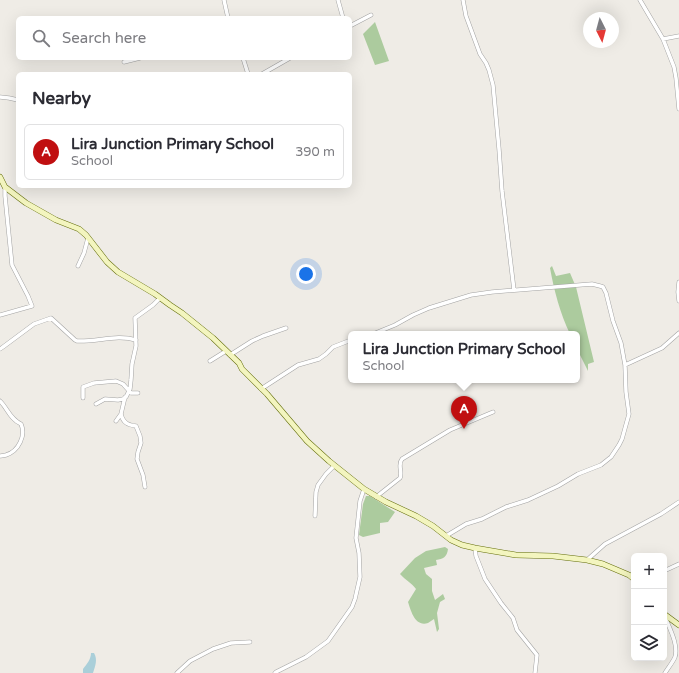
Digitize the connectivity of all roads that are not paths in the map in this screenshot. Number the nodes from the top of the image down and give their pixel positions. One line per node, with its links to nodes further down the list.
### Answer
1 (224, 0): 6 (street)
2 (338, 0): 7 (street)
3 (463, 0): 25 (street)
4 (640, 0): 10 (street)
5 (372, 15): 8 (street)
6 (228, 16)
7 (342, 16)
8 (352, 25)
9 (679, 36): 10 (street)
10 (663, 39): 19 (street)
11 (132, 60): 14 (street)
12 (244, 60): 15 (street)
13 (286, 60): 16 (street)
14 (124, 62)
15 (247, 72)
16 (266, 72)
17 (0, 98): 18 (street)
18 (16, 100)
19 (679, 109)
20 (0, 177): 21 (street)
21 (5, 188): 22 (street); 28 (street)
22 (88, 238): 23 (street); 26 (street)
23 (78, 266)
24 (679, 282): 27 (street)
25 (514, 290): 30 (street); 37 (street)
26 (160, 298): 32 (street); 35 (street)
27 (679, 301)
28 (0, 315)
29 (286, 328): 35 (street)
30 (380, 331)
31 (679, 333): 37 (street)
32 (136, 340): 34 (street); 39 (street)
33 (348, 341): 38 (street)
34 (0, 348)
35 (228, 353): 36 (street); 38 (street)
36 (210, 361)
37 (625, 365): 55 (street)
38 (261, 389): 49 (street)
39 (130, 392): 40 (street); 41 (street); 42 (street)
40 (138, 393)
41 (126, 397): 44 (street); 46 (street)
42 (83, 398)
43 (0, 400): 48 (street)
44 (96, 404)
45 (493, 412): 52 (street)
46 (121, 414): 47 (street); 50 (street)
47 (116, 421)
48 (0, 456)
49 (334, 466): 51 (street); 54 (street)
50 (145, 487)
51 (364, 489): 52 (street); 66 (street)
52 (376, 497): 55 (street)
53 (679, 502): 57 (street)
54 (315, 516)
55 (446, 536): 56 (street)
56 (475, 548): 57 (street); 67 (street)
57 (587, 560): 60 (street)
58 (679, 564): 59 (street)
59 (667, 570)
60 (631, 577)
61 (667, 616): 63 (street)
62 (667, 621): 68 (street)
63 (679, 625)
64 (250, 642): 65 (street)
65 (176, 673)
66 (275, 673)
67 (535, 673)
68 (665, 673)

